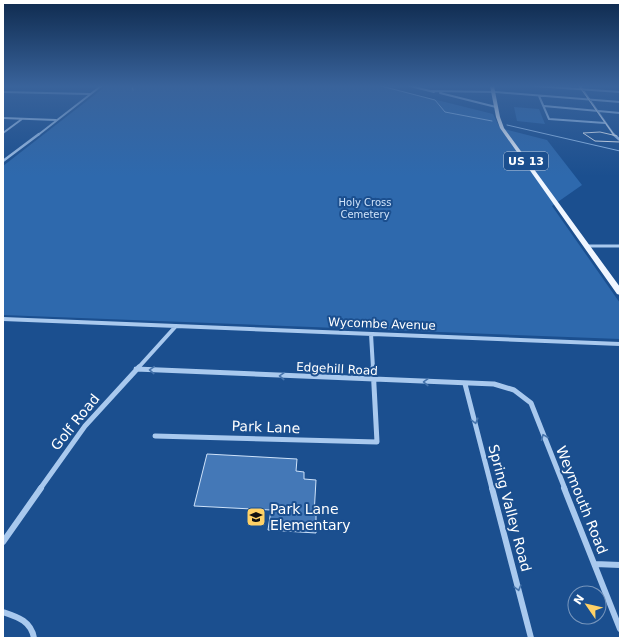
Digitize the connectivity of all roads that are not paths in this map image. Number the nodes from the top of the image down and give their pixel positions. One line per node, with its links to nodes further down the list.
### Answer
1 (61, 116): 7 (street)
2 (497, 116): 12 (main road, US 13)
3 (548, 116): 8 (street)
4 (600, 116): 8 (street)
5 (3, 118): 6 (street)
6 (23, 119): 7 (street); 9 (street)
7 (56, 120): 11 (street)
8 (605, 123): 10 (street)
9 (3, 132)
10 (620, 140)
11 (3, 161)
12 (586, 246): 13 (street); 14 (main road, US 13)
13 (620, 246)
14 (620, 292)
15 (3, 319): 16 (street, Wycombe Avenue)
16 (176, 326): 17 (street, Wycombe Avenue); 19 (street, Golf Road)
17 (371, 334): 18 (street, Wycombe Avenue); 20 (street)
18 (620, 344)
19 (136, 369): 20 (street, Edgehill Road, one-way to 19); 24 (street, Golf Road)
20 (374, 381): 21 (street, Edgehill Road, one-way to 20); 23 (street, Park Lane)
21 (465, 384): 22 (street, Edgehill Road); 30 (street, Spring Valley Road, one-way to 30)
22 (531, 403): 25 (street, Weymouth Road, one-way to 22)
23 (155, 436)
24 (3, 542)
25 (595, 564): 26 (street); 28 (street, Weymouth Road)
26 (620, 565)
27 (3, 612): 29 (street)
28 (620, 629)
29 (34, 638)
30 (531, 638)

